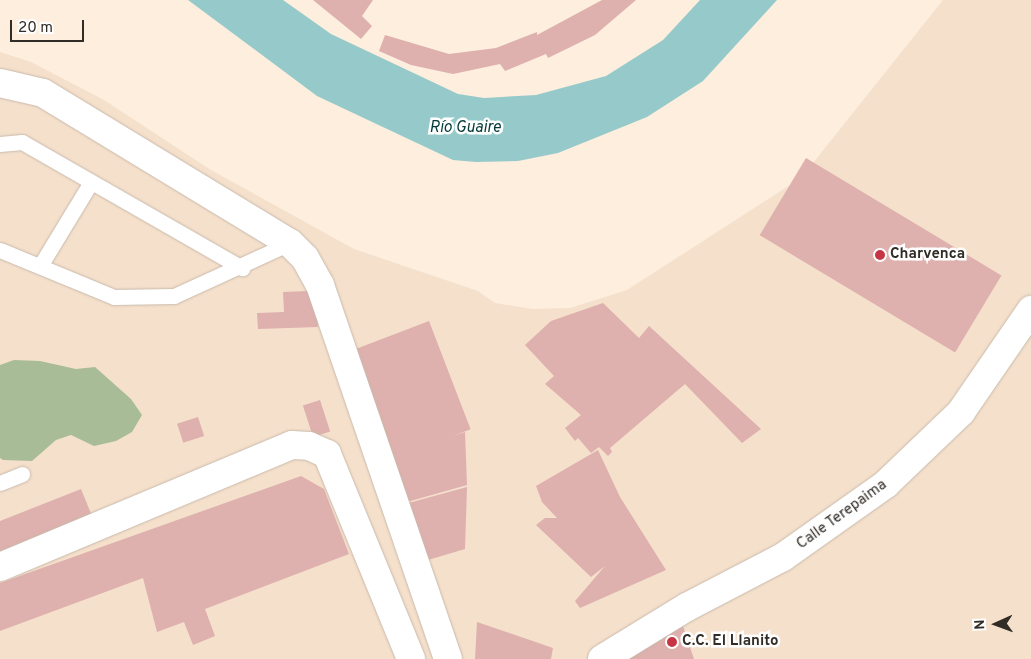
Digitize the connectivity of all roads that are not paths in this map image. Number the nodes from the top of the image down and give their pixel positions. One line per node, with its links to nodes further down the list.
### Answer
1 (0, 84): 4 (street)
2 (0, 144): 3 (lane)
3 (91, 182): 6 (lane); 7 (lane)
4 (290, 243): 7 (lane); 13 (street)
5 (0, 250): 6 (lane)
6 (40, 266): 7 (lane)
7 (242, 268)
8 (1030, 315): 14 (street, Calle Terepaima)
9 (22, 474): 10 (lane)
10 (0, 483)
11 (0, 567): 12 (street)
12 (411, 659)
13 (448, 659)
14 (602, 659)

